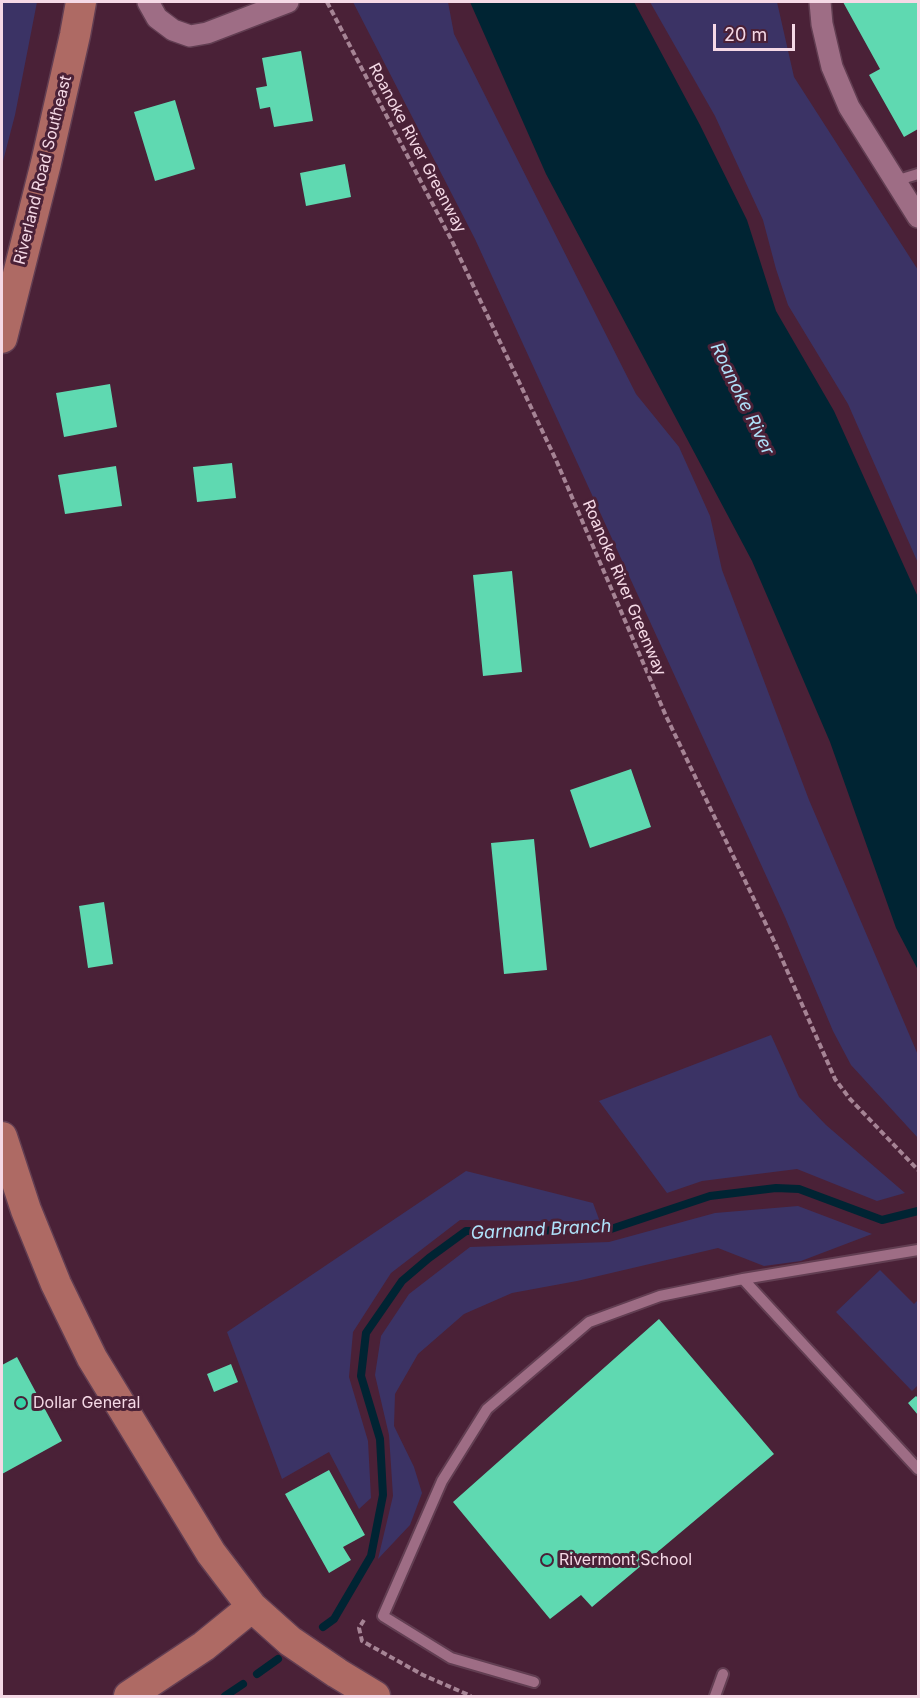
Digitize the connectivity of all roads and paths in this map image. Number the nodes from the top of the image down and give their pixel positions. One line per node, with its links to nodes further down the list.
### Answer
1 (81, 2): 9 (main road, Riverland Road Southeast)
2 (148, 2): 3 (street)
3 (288, 2)
4 (327, 2): 11 (path, Roanoke River Greenway)
5 (820, 2): 7 (street)
6 (918, 174): 7 (lane)
7 (895, 181): 8 (street)
8 (918, 217)
9 (2, 338)
10 (2, 1137): 15 (main road)
11 (918, 1170)
12 (918, 1250): 13 (lane)
13 (743, 1279): 14 (lane); 18 (lane)
14 (918, 1469)
15 (252, 1607): 19 (main road); 20 (main road)
16 (362, 1641): 21 (path)
17 (723, 1674): 22 (lane)
18 (534, 1682)
19 (129, 1696)
20 (375, 1696)
21 (471, 1696)
22 (715, 1696)

